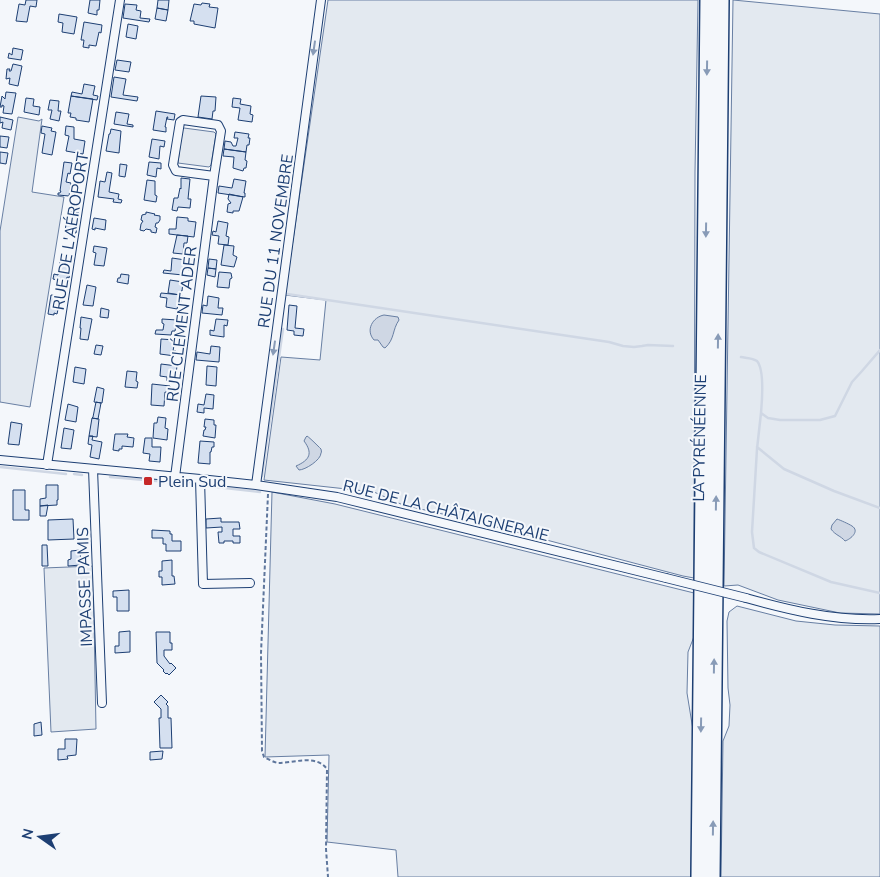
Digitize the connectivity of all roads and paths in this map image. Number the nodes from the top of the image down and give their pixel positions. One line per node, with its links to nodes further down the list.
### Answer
1 (120, 0): 8 (street, RUE DE L'AÉROPORT)
2 (321, 0): 12 (street, RUE DU 11 NOVEMBRE, one-way to 12)
3 (708, 0): 5 (highway, LA PYRÉNÉENNE)
4 (721, 0): 5 (highway, LA PYRÉNÉENNE)
5 (714, 19): 18 (highway, LA PYRÉNÉENNE, one-way to 18); 19 (highway, LA PYRÉNÉENNE, one-way to 5)
6 (214, 176): 6 (street, RUE CLÉMENT ADER); 10 (street, RUE CLÉMENT ADER)
7 (0, 460): 8 (street, RUE DE LA CHÂTAIGNERAIE)
8 (47, 465): 9 (street, RUE DE LA CHÂTAIGNERAIE)
9 (94, 469): 10 (street, RUE DE LA CHÂTAIGNERAIE); 16 (street, IMPASSE PAMIS)
10 (175, 476): 11 (street, RUE DE LA CHÂTAIGNERAIE)
11 (200, 479): 12 (street, RUE DE LA CHÂTAIGNERAIE); 14 (street)
12 (256, 485): 13 (street, RUE DE LA CHÂTAIGNERAIE)
13 (268, 487): 15 (street, RUE DE LA CHÂTAIGNERAIE, bridge); 17 (path)
14 (250, 583)
15 (880, 619)
16 (102, 703)
17 (328, 877)
18 (699, 877)
19 (712, 877)

